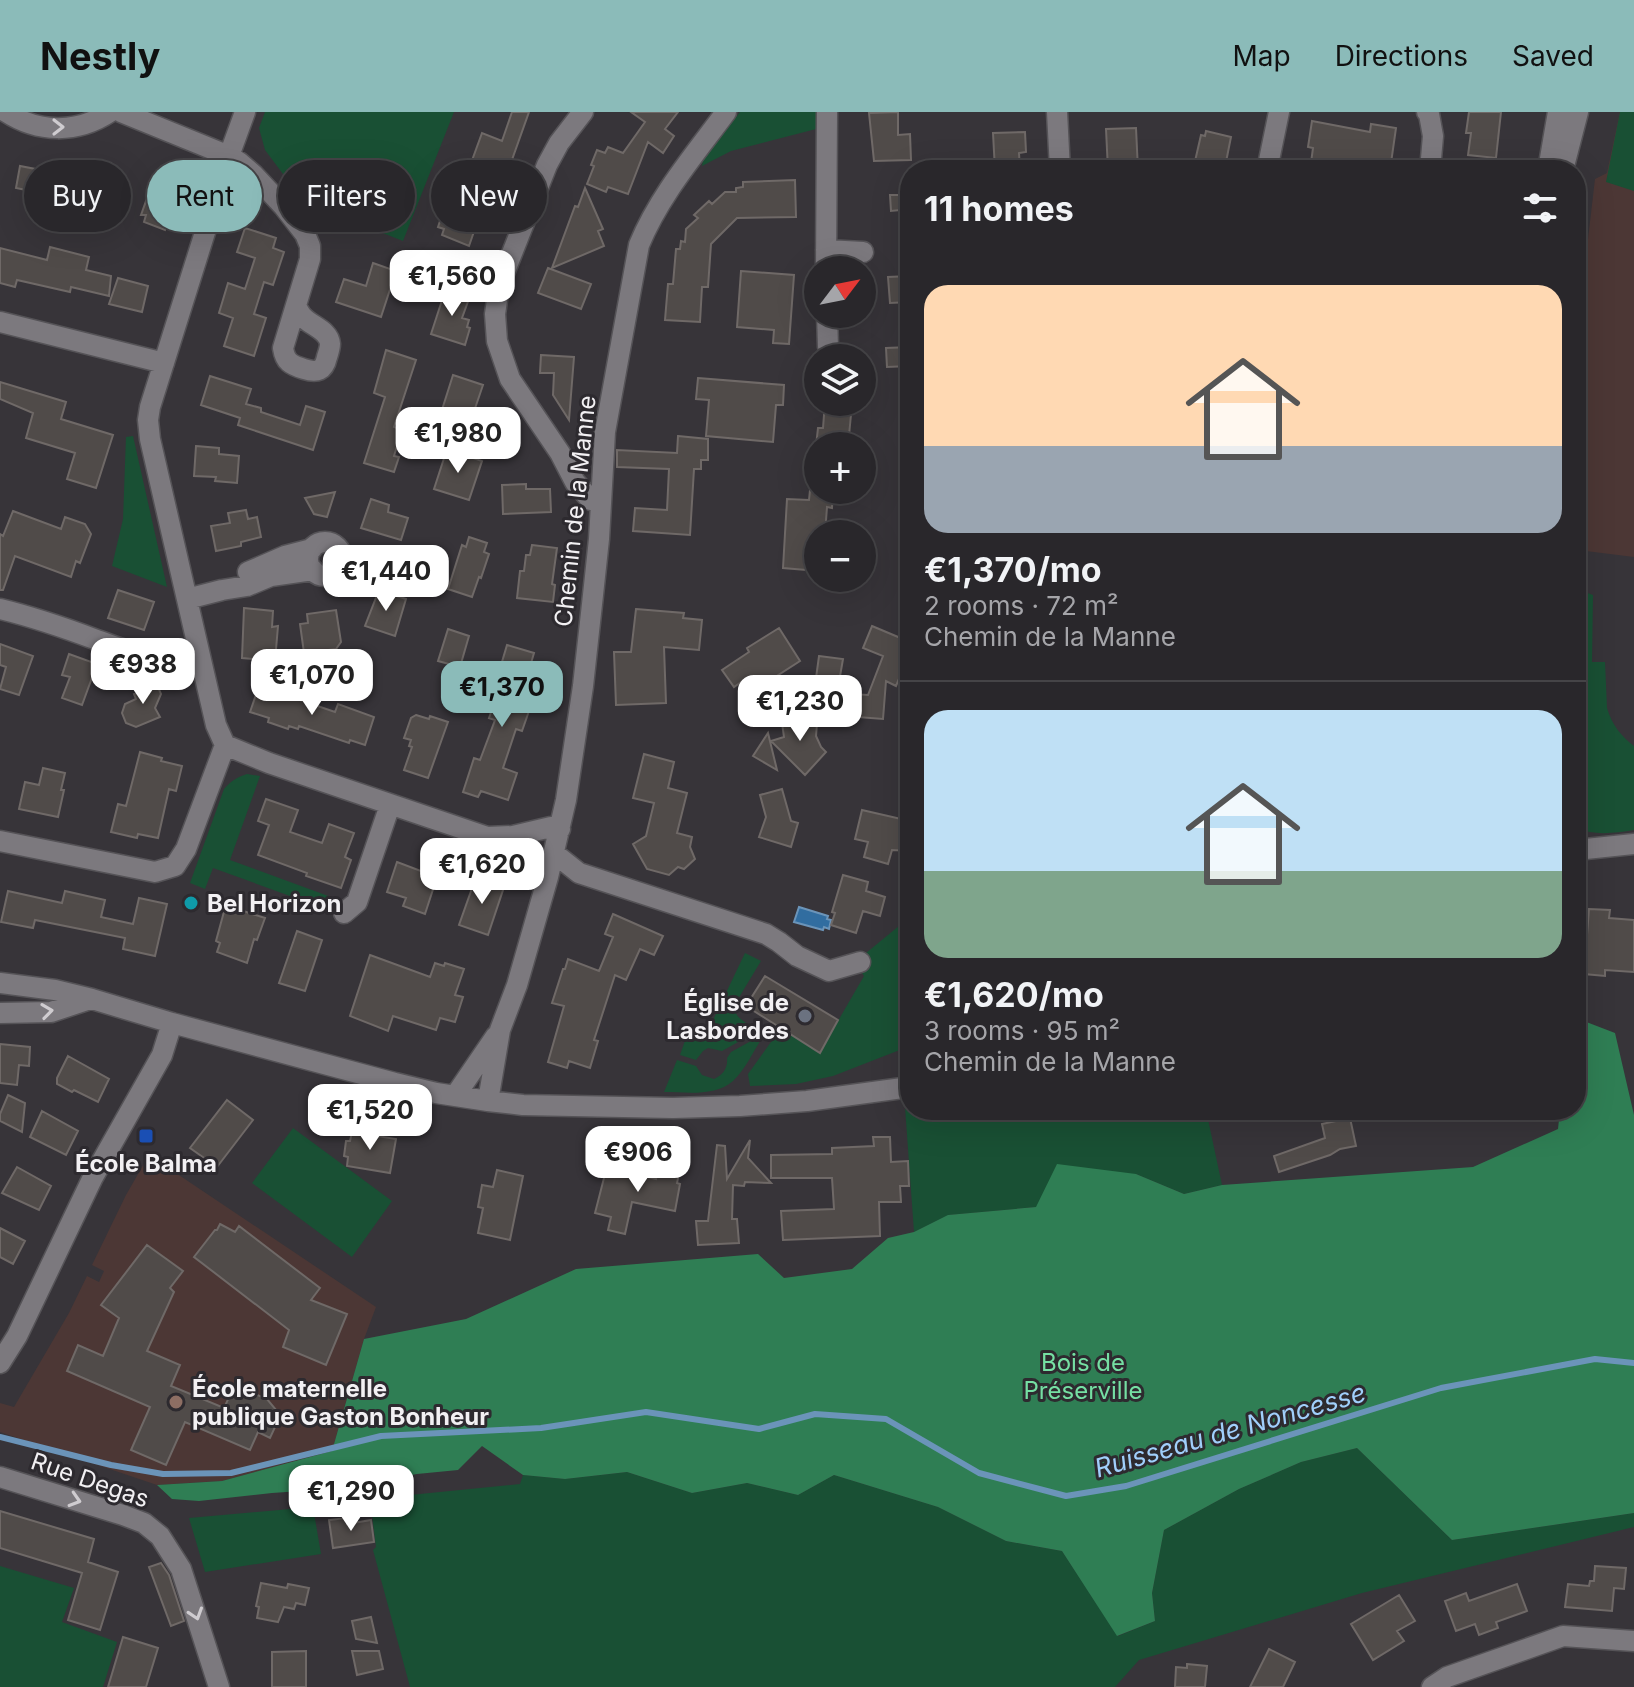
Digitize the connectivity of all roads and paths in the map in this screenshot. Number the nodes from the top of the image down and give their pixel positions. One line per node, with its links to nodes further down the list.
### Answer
1 (6, 112): 2 (street, one-way to 2)
2 (110, 112)
3 (121, 112): 13 (street)
4 (245, 112): 13 (street)
5 (583, 112): 25 (street)
6 (726, 112): 26 (street, Chemin de la Manne)
7 (827, 112): 20 (street)
8 (1057, 112): 14 (street)
9 (1279, 112): 15 (street)
10 (1427, 112): 16 (street)
11 (1558, 112): 17 (street)
12 (1578, 112): 18 (street)
13 (229, 156): 22 (street); 24 (street)
14 (1059, 160)
15 (1269, 160)
16 (1431, 160)
17 (1550, 160)
18 (1566, 160)
19 (863, 252): 21 (street)
20 (826, 256)
21 (844, 256)
22 (296, 306)
23 (0, 322): 24 (street)
24 (164, 363): 29 (street)
25 (560, 453): 26 (street); 27 (street)
26 (602, 465): 27 (street, Chemin de la Manne)
27 (601, 502): 34 (street, Chemin de la Manne)
28 (312, 559): 29 (street)
29 (187, 599): 31 (street)
30 (0, 609): 31 (street)
31 (201, 660): 32 (street)
32 (225, 745): 33 (street); 36 (street)
33 (390, 805): 35 (street); 41 (street)
34 (560, 829): 35 (street); 39 (street, Chemin de la Manne)
35 (487, 837): 40 (street)
36 (0, 841)
37 (1634, 844): 38 (street)
38 (1586, 850)
39 (555, 854): 40 (street, Chemin de la Manne); 42 (street)
40 (548, 877): 47 (street, Chemin de la Manne)
41 (344, 913)
42 (860, 962)
43 (0, 983): 44 (street)
44 (92, 999): 45 (street, one-way to 44); 46 (street)
45 (0, 1013)
46 (172, 1023): 49 (street); 51 (street)
47 (500, 1030): 49 (street, Chemin de la Manne); 50 (street, Chemin de la Manne)
48 (900, 1088): 50 (street)
49 (455, 1096): 50 (street)
50 (488, 1101)
51 (0, 1363)
52 (0, 1477): 54 (street, Rue Degas, one-way to 54)
53 (1634, 1641): 55 (street)
54 (219, 1687)
55 (1432, 1687)

